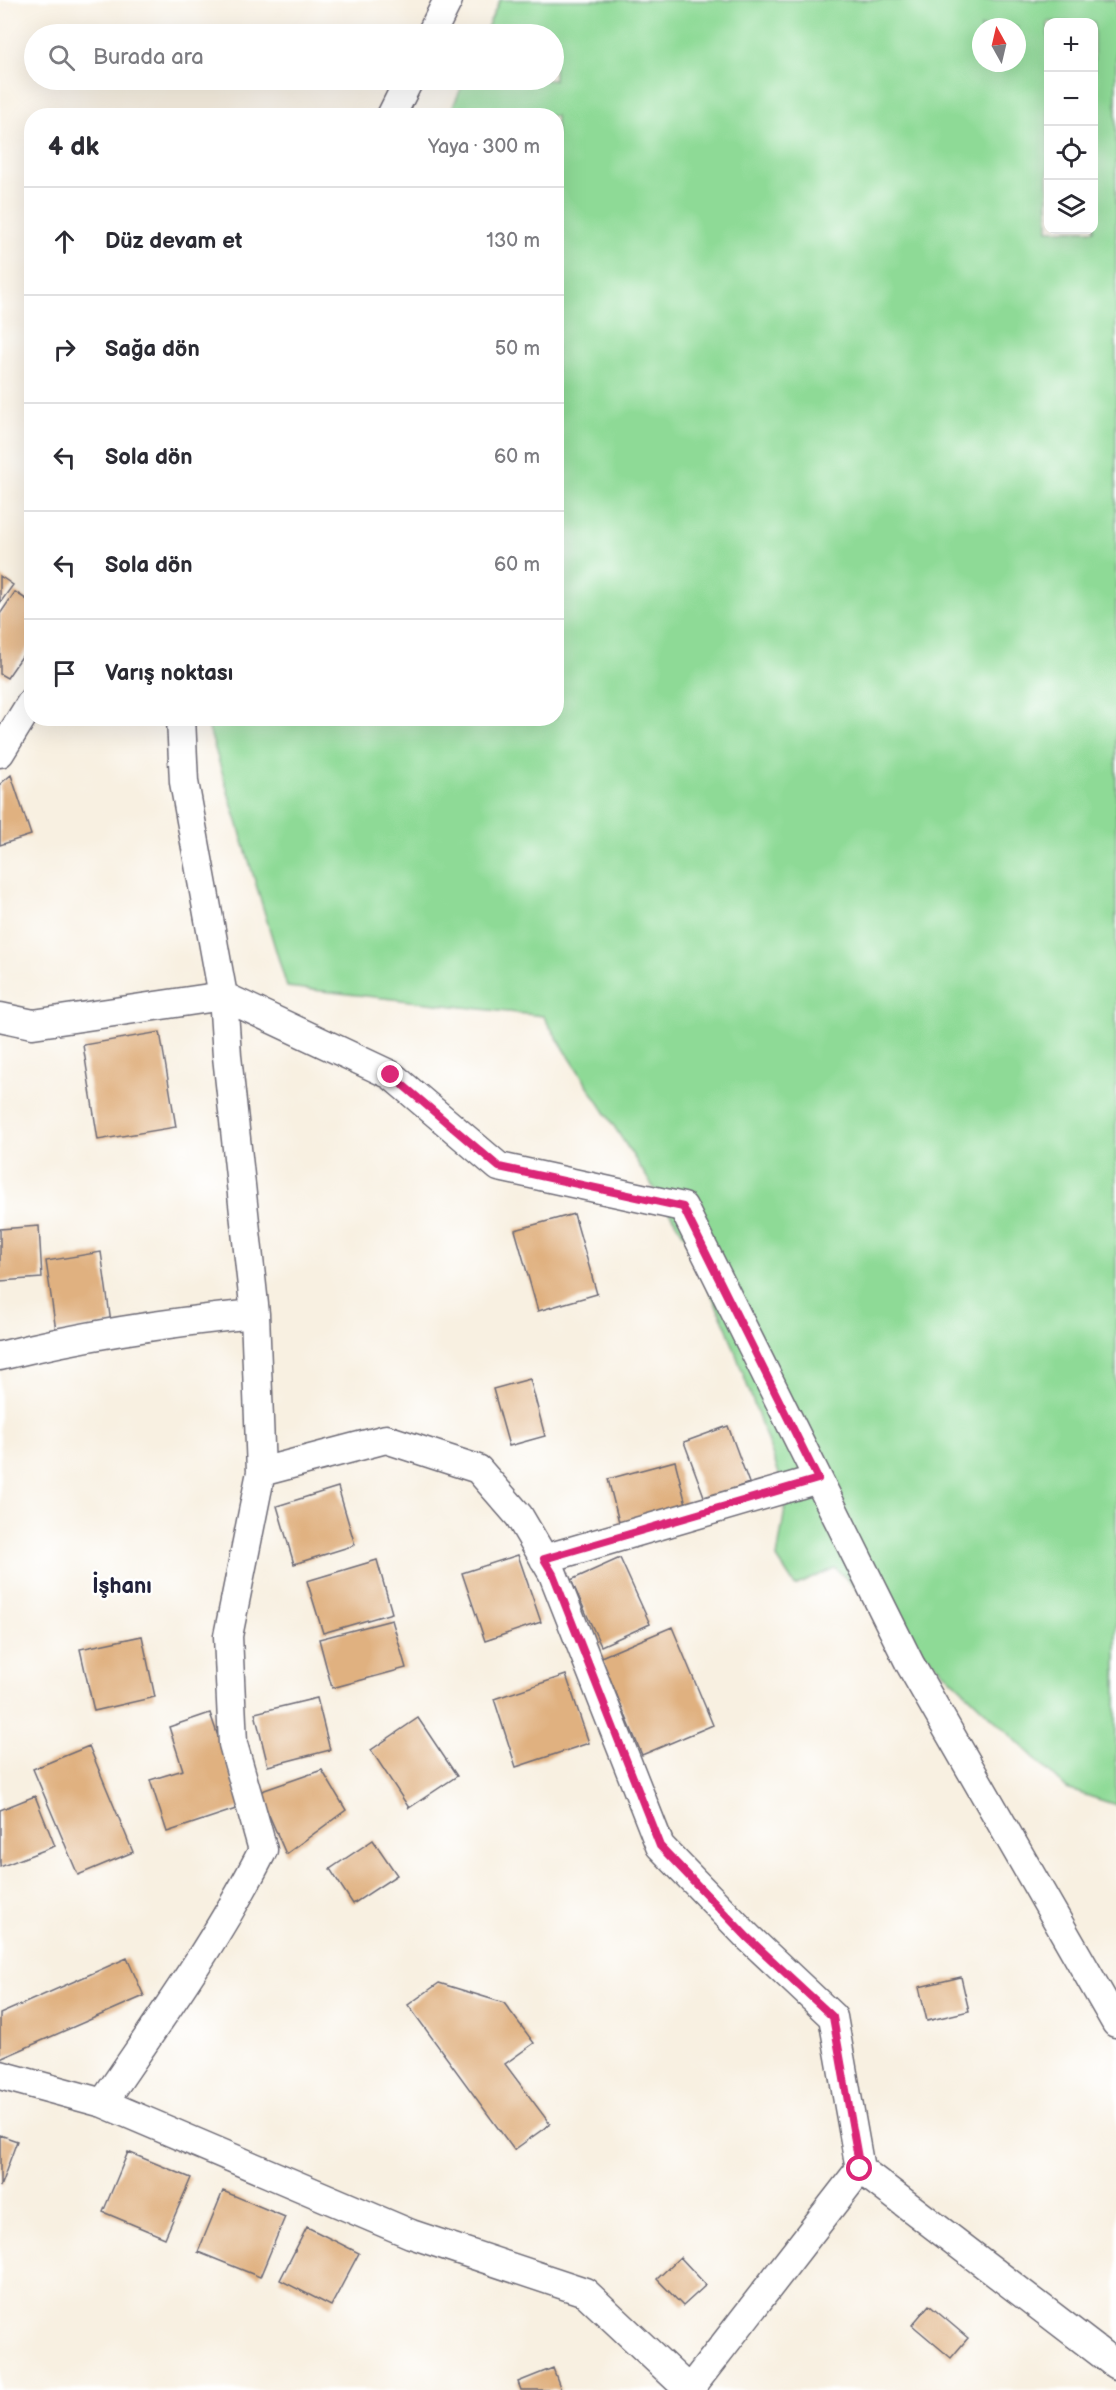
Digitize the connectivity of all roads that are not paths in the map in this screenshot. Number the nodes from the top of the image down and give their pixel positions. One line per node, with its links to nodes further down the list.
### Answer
1 (448, 0): 2 (street)
2 (436, 24)
3 (404, 90): 4 (street)
4 (395, 108)
5 (24, 714): 7 (street)
6 (181, 726): 8 (street)
7 (0, 753)
8 (223, 996): 9 (street); 10 (street); 13 (street)
9 (0, 1017)
10 (255, 1314): 11 (street); 12 (street)
11 (0, 1356)
12 (261, 1472): 14 (street); 17 (street)
13 (818, 1479): 14 (street); 15 (street)
14 (544, 1559): 18 (street)
15 (1116, 2023)
16 (0, 2076): 17 (street)
17 (103, 2103): 20 (street)
18 (860, 2169): 19 (street); 20 (street)
19 (1116, 2365)
20 (689, 2390)

